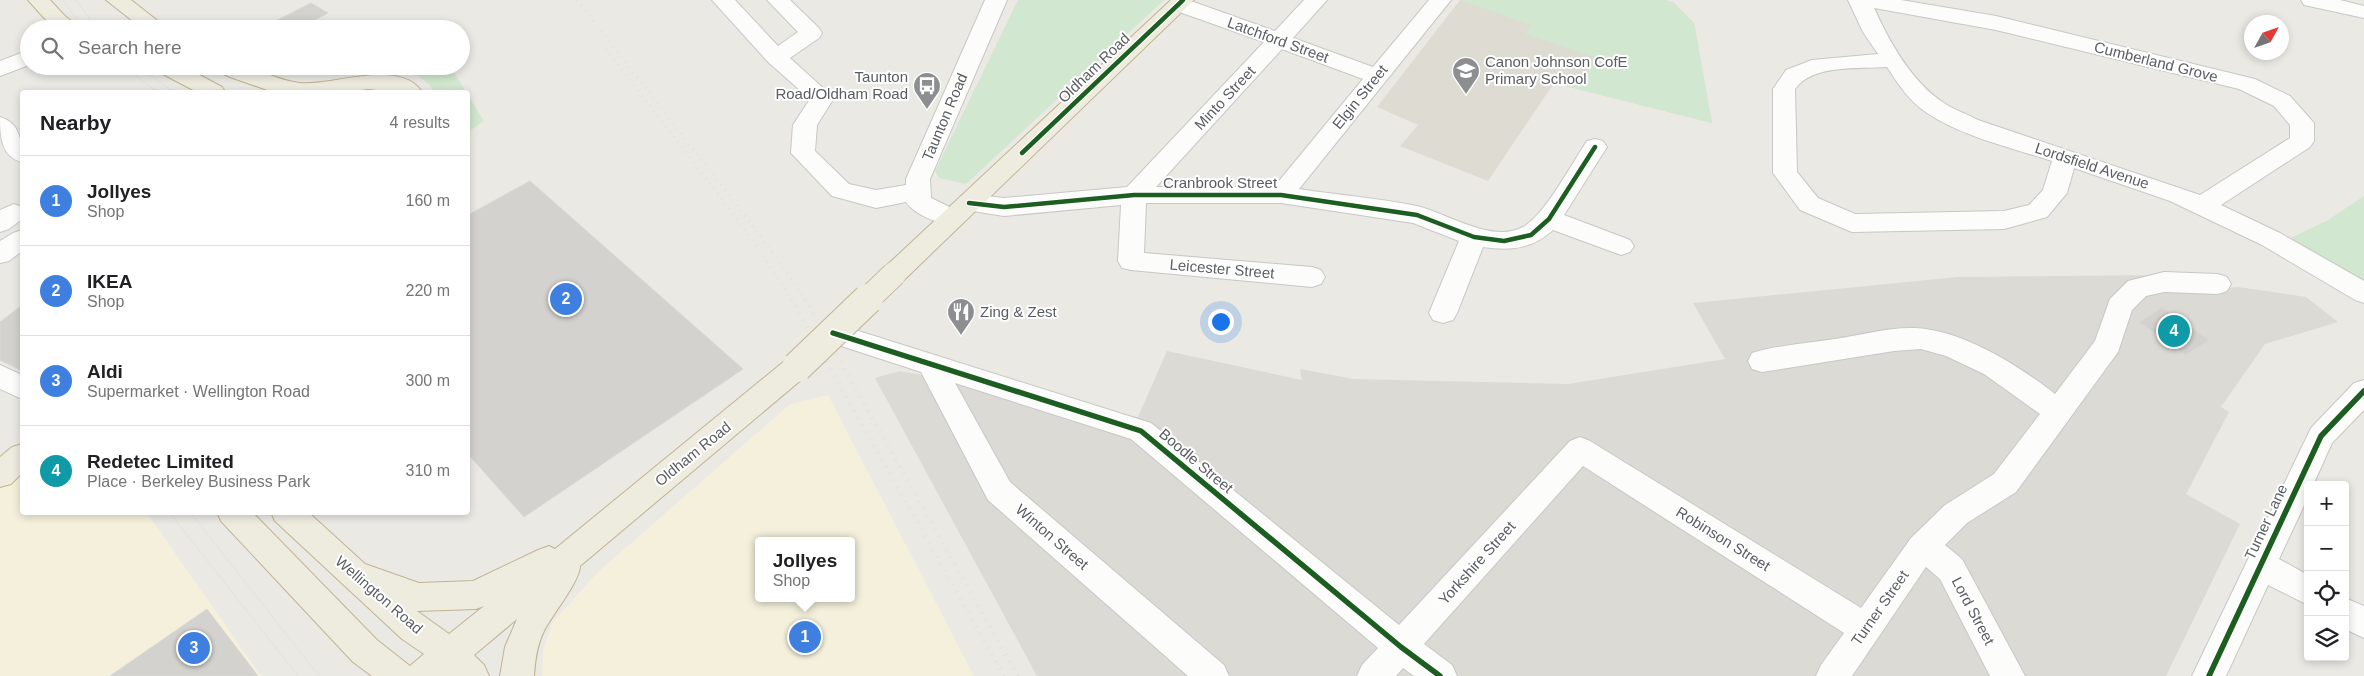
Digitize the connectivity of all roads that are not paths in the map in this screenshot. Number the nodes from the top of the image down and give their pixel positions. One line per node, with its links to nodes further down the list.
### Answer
1 (39, 0): 13 (highway)
2 (117, 0): 14 (highway)
3 (723, 0): 33 (street)
4 (778, 0): 16 (street)
5 (996, 0): 33 (street, Taunton Road)
6 (1316, 0): 15 (street, Minto Street)
7 (1440, 0): 23 (street, Elgin Street)
8 (1859, 0): 17 (street, Lordsfield Avenue)
9 (1864, 0): 36 (street, Cumberland Grove)
10 (2312, 0): 12 (street)
11 (1180, 2): 15 (street, Latchford Street); 37 (highway, Oldham Road)
12 (2364, 12)
13 (56, 20)
14 (145, 20)
15 (1278, 41): 23 (street, Latchford Street); 34 (street, Minto Street)
16 (782, 52)
17 (1893, 60): 32 (street, Lordsfield Avenue); 32 (street)
18 (20, 61): 19 (street)
19 (0, 69)
20 (177, 75): 24 (highway)
21 (179, 75): 25 (highway)
22 (246, 75): 26 (highway)
23 (1377, 76): 35 (street, Elgin Street)
24 (199, 90)
25 (210, 90)
26 (287, 90)
27 (336, 90): 28 (highway)
28 (408, 90)
29 (0, 125): 31 (street)
30 (1595, 147): 38 (street, Cranbrook Street)
31 (20, 151)
32 (2065, 156): 36 (street, Lordsfield Avenue)
33 (918, 191): 37 (street)
34 (1134, 195): 35 (street, Cranbrook Street); 37 (street, Cranbrook Street); 41 (street, Leicester Street)
35 (1280, 195): 39 (street, Cranbrook Street)
36 (2203, 205): 43 (street, Lordsfield Avenue)
37 (960, 211): 45 (highway, Oldham Road, bridge)
38 (1549, 219): 39 (street, Cranbrook Street); 40 (street)
39 (1474, 237): 44 (street)
40 (1621, 246)
41 (1312, 277)
42 (2218, 284): 51 (street, Turner Street)
43 (2364, 293)
44 (1443, 313)
45 (832, 333): 47 (street, Boodle Street); 57 (highway, Oldham Road, bridge)
46 (1762, 361): 51 (street)
47 (932, 366): 65 (street, Boodle Street); 70 (street, Winton Street)
48 (0, 376): 49 (street)
49 (20, 387)
50 (2364, 391): 59 (street, Turner Lane)
51 (2057, 412): 58 (street, Turner Street)
52 (1580, 449): 64 (street, Robinson Street); 65 (street, Yorkshire Street)
53 (20, 458): 54 (highway)
54 (0, 475)
55 (235, 515): 67 (highway)
56 (289, 515): 60 (highway, Wellington Road)
57 (578, 548): 60 (highway); 66 (highway, Oldham Road); 69 (highway)
58 (1926, 550): 64 (street, Turner Street); 74 (street, Lord Street)
59 (2260, 564): 61 (street); 75 (street, Turner Lane)
60 (349, 569): 66 (highway, Wellington Road)
61 (2304, 589)
62 (2349, 614): 63 (street)
63 (2364, 623)
64 (1866, 629): 73 (street, Turner Street)
65 (1401, 647): 71 (street, Yorkshire Street); 72 (street, Boodle Street)
66 (462, 665): 68 (highway, Oldham Road)
67 (398, 676)
68 (423, 676)
69 (517, 676)
70 (1212, 676)
71 (1374, 676)
72 (1440, 676)
73 (1833, 676)
74 (2008, 676)
75 (2209, 676)

